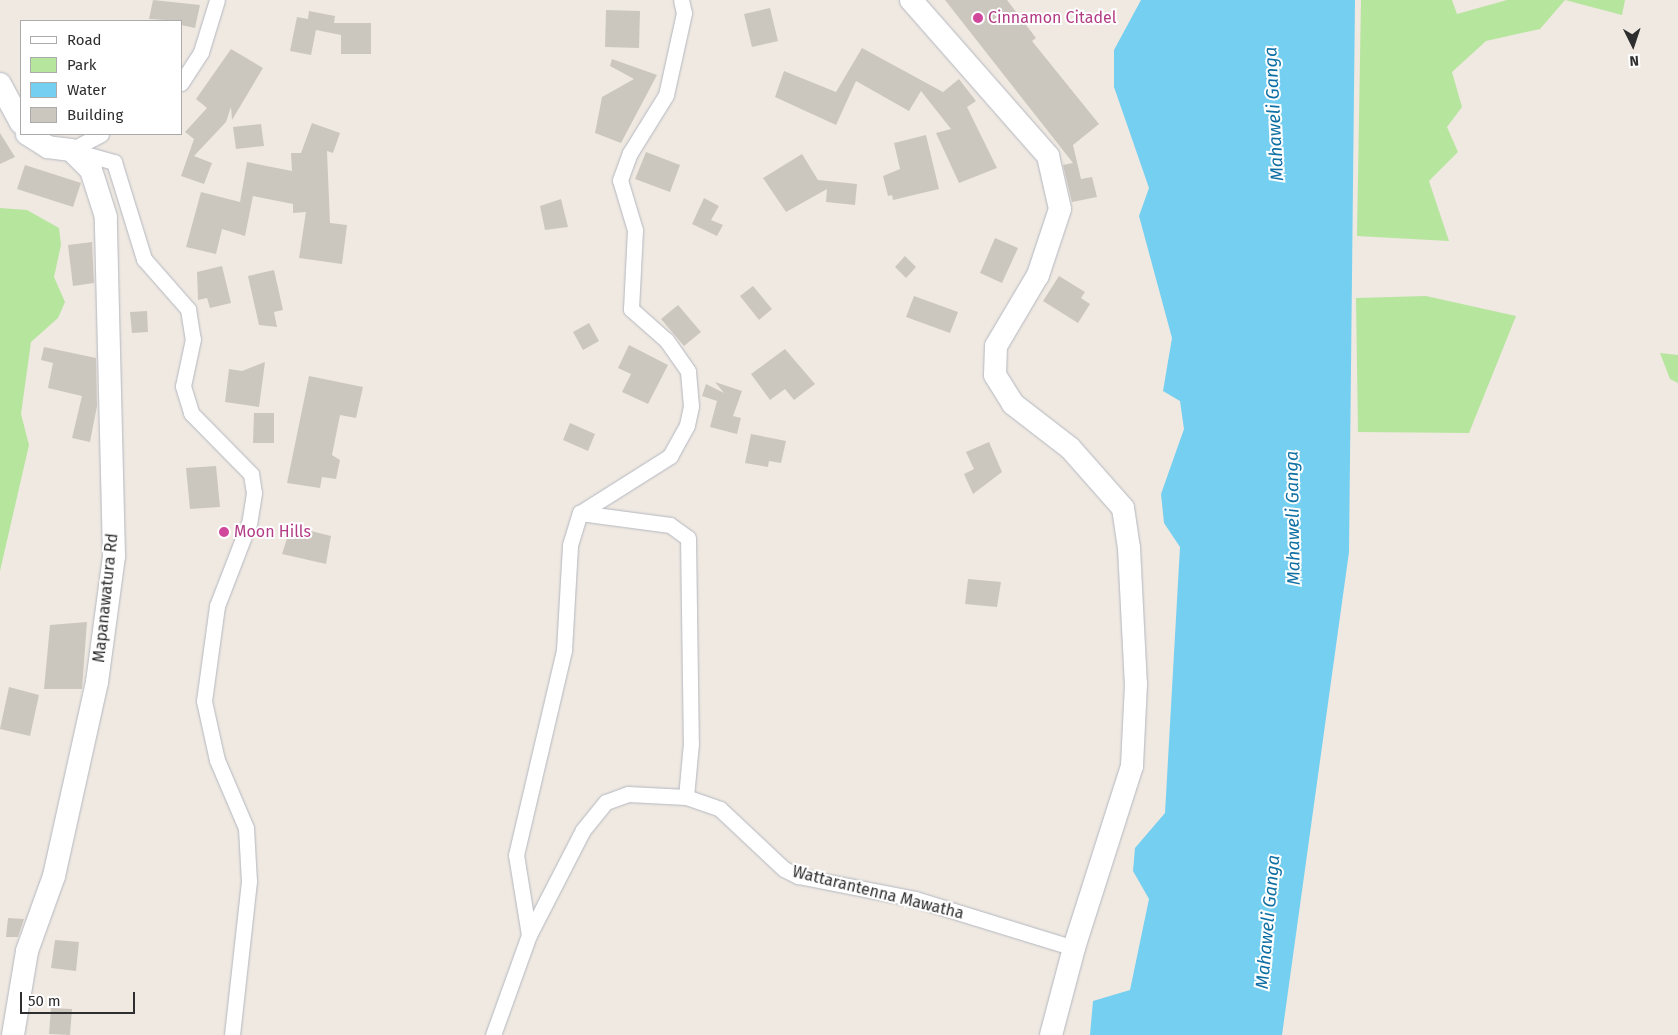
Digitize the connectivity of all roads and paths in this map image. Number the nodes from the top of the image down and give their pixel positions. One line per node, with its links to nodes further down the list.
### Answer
1 (217, 0): 4 (street)
2 (680, 0): 10 (street)
3 (911, 0): 13 (street)
4 (182, 81)
5 (0, 84): 6 (street)
6 (20, 121)
7 (29, 135): 9 (street)
8 (99, 135): 9 (street)
9 (71, 150): 14 (street, Mapanawatura Rd); 15 (street)
10 (580, 513): 11 (street); 12 (street)
11 (686, 796): 12 (street, Wattarantenna Mawatha); 13 (street, Wattarantenna Mawatha)
12 (529, 935): 16 (street, Wattarantenna Mawatha)
13 (1074, 948): 17 (street)
14 (13, 1035)
15 (232, 1035)
16 (493, 1035)
17 (1051, 1035)

